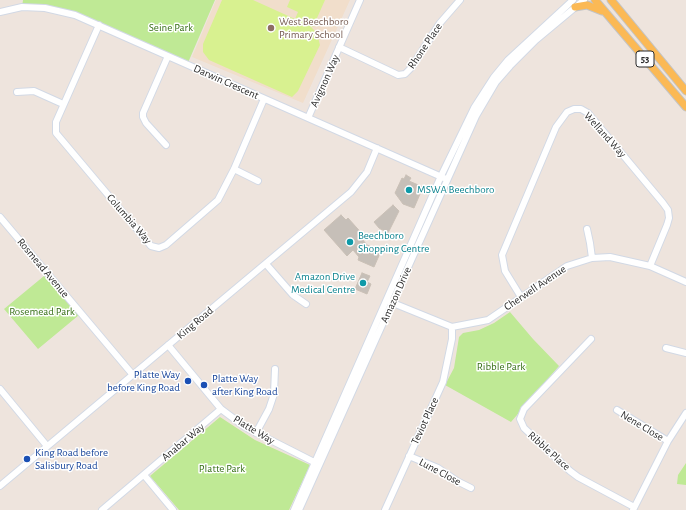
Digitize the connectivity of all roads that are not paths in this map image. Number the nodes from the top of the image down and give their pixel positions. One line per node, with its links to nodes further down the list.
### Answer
1 (23, 0): 8 (street)
2 (360, 0): 12 (street, Avignon Way)
3 (460, 0): 12 (street, Rhone Place)
4 (584, 0): 7 (street, Amazon Drive)
5 (595, 0): 10 (main road, 53)
6 (611, 0): 14 (main road, 53)
7 (574, 4): 10 (main road); 23 (street, Amazon Drive)
8 (22, 7): 9 (street, Darwin Crescent); 11 (street, Darwin Crescent)
9 (0, 12)
10 (606, 13): 18 (main road, 53)
11 (99, 25): 13 (street, Darwin Crescent); 17 (street, Columbia Way)
12 (340, 48): 19 (street, Avignon Way)
13 (168, 56): 16 (street, Darwin Crescent); 20 (street)
14 (686, 91)
15 (17, 92): 17 (street)
16 (264, 99): 19 (street, Darwin Crescent); 22 (street, Columbia Way)
17 (63, 104): 22 (street, Columbia Way)
18 (685, 105)
19 (308, 118): 21 (street, Darwin Crescent)
20 (166, 145)
21 (377, 148): 23 (street, Darwin Crescent); 28 (street, King Road)
22 (234, 169): 24 (street)
23 (444, 178): 32 (street, Amazon Drive)
24 (258, 181)
25 (0, 217): 40 (street, Rosmead Avenue)
26 (587, 229): 27 (street)
27 (592, 258): 29 (street, Cherwell Avenue); 31 (street, Cherwell Avenue)
28 (266, 264): 33 (street); 36 (street, King Road)
29 (650, 266): 30 (street, Cherwell Avenue); 31 (street, Welland Way)
30 (686, 282)
31 (521, 297): 34 (street, Cherwell Avenue)
32 (389, 302): 34 (street); 49 (street, Amazon Drive)
33 (306, 304)
34 (452, 327): 48 (street, Teviot Place)
35 (591, 339): 53 (street, Ribble Place)
36 (168, 346): 40 (street, King Road); 42 (street, Platte Way)
37 (666, 348): 38 (street)
38 (686, 353)
39 (275, 369): 45 (street)
40 (133, 375): 47 (street, King Road)
41 (0, 389): 47 (street)
42 (221, 409): 45 (street, Platte Way); 50 (street, Anabar Way)
43 (616, 410): 46 (street, Nene Close)
44 (686, 413): 46 (street)
45 (256, 433): 49 (street, Platte Way)
46 (668, 441): 53 (street)
47 (47, 446): 51 (street, King Road)
48 (409, 456): 52 (street, Lune Close); 58 (street, Teviot Place)
49 (317, 464): 56 (street, Amazon Drive); 57 (street, Amazon Drive)
50 (144, 475): 54 (street, Anabar Way); 55 (street)
51 (0, 486)
52 (471, 488)
53 (633, 508)
54 (102, 510)
55 (173, 510)
56 (294, 510)
57 (299, 510)
58 (385, 510)

